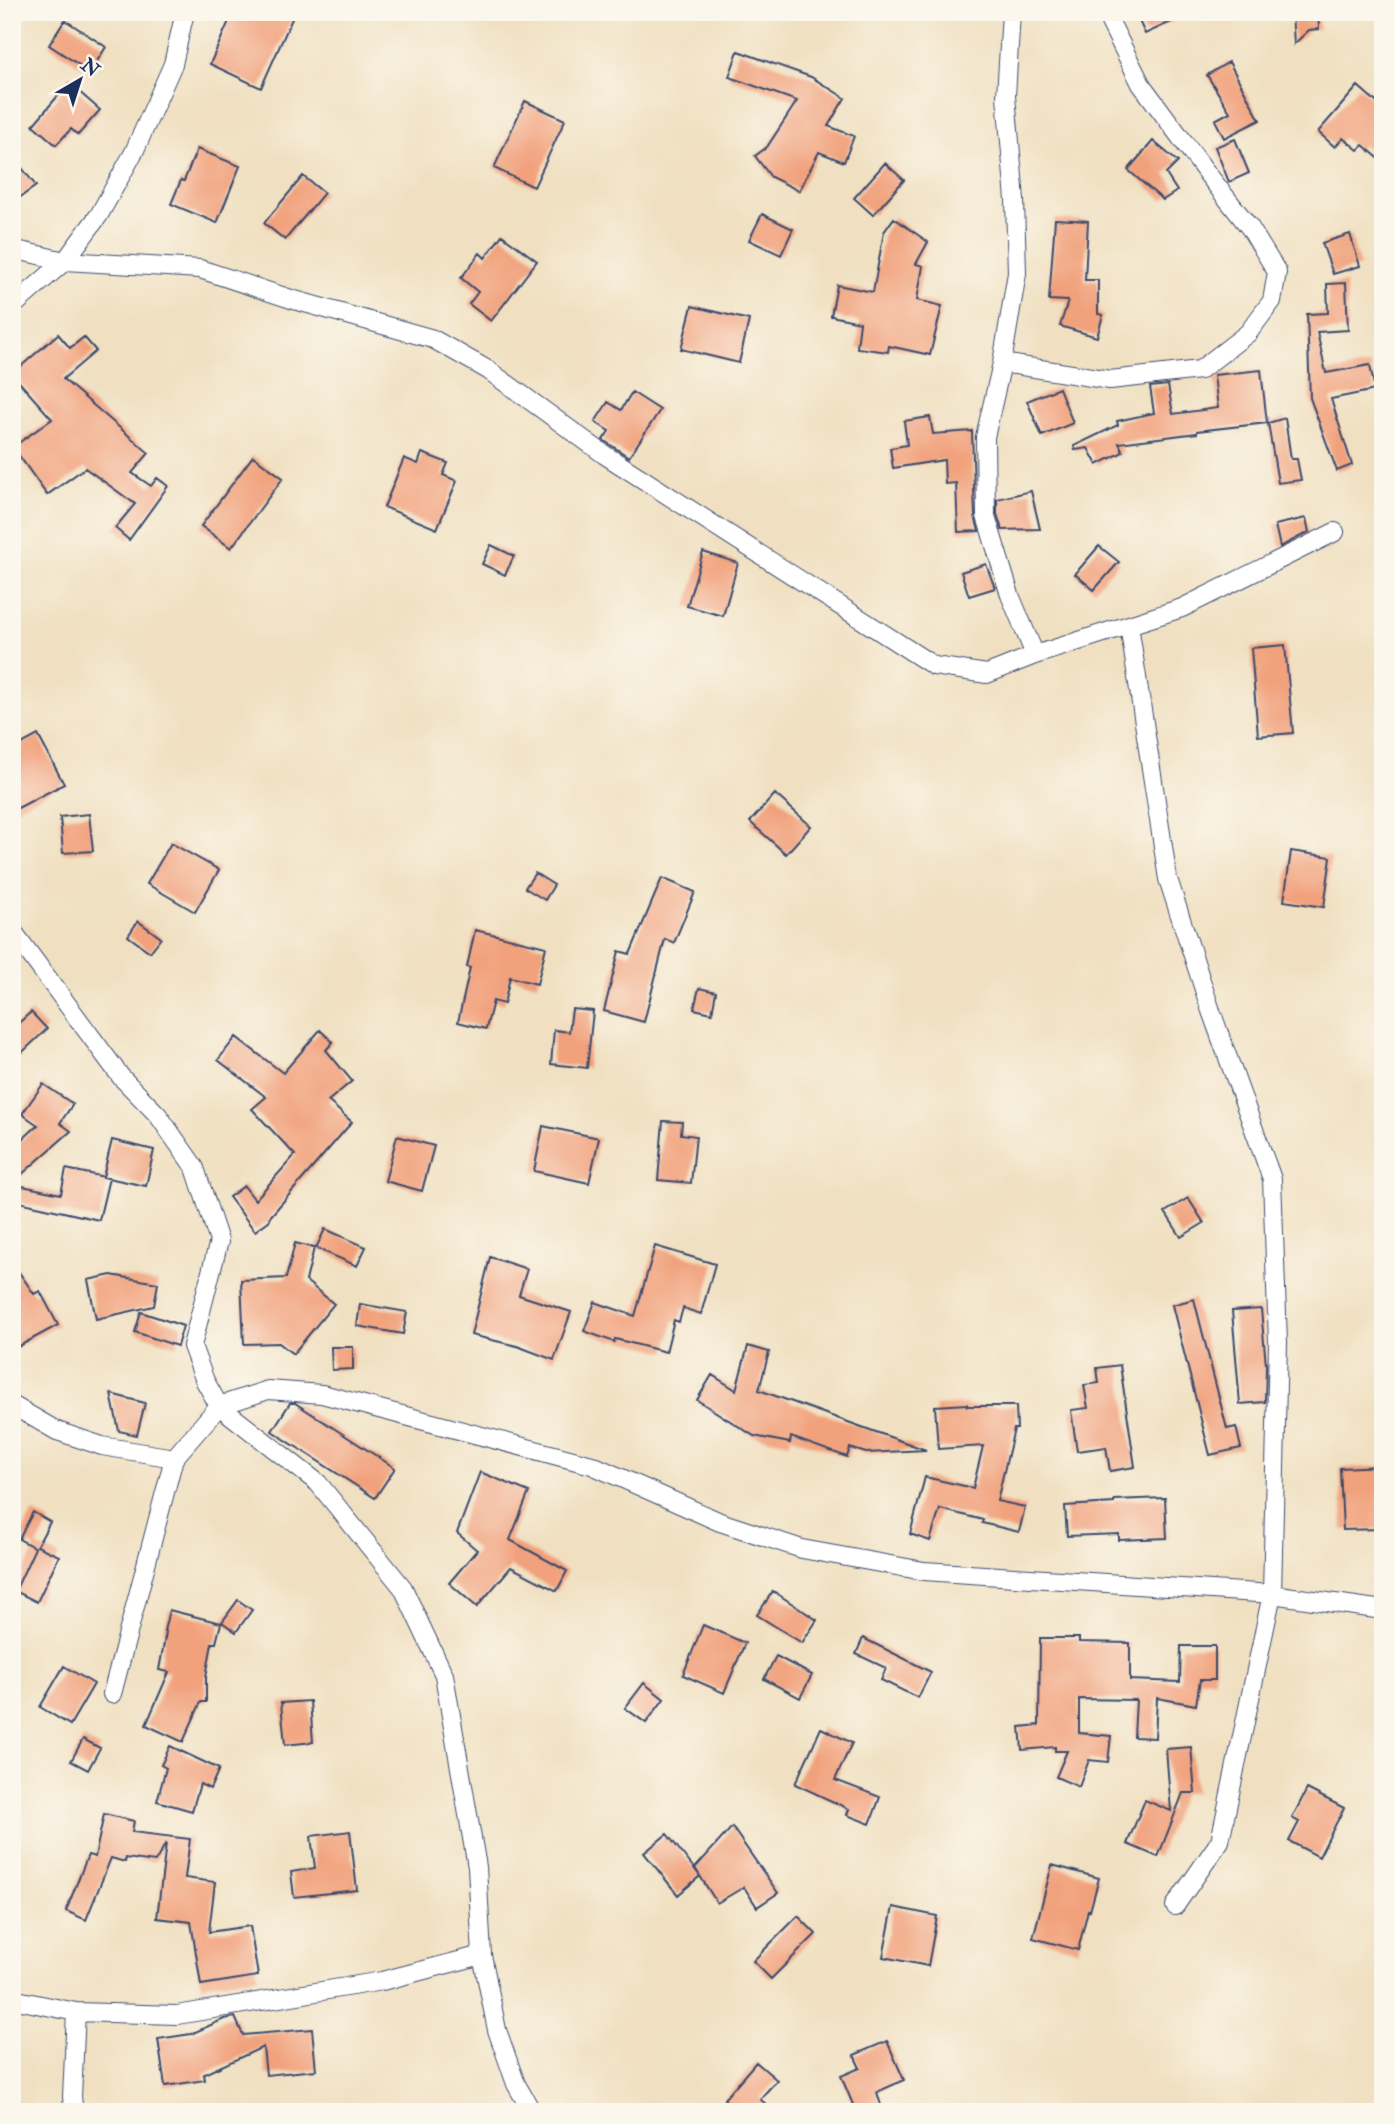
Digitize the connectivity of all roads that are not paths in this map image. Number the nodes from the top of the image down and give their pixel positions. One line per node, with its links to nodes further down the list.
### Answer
1 (185, 12): 5 (street)
2 (1011, 12): 7 (street)
3 (1105, 12): 7 (street)
4 (12, 249): 5 (street)
5 (65, 261): 6 (street); 10 (street)
6 (12, 307)
7 (1002, 363): 10 (street)
8 (1335, 533): 9 (street)
9 (1129, 625): 10 (street); 15 (street)
10 (1035, 655)
11 (12, 930): 13 (street)
12 (12, 1405): 14 (street)
13 (219, 1406): 14 (street); 15 (street); 19 (street)
14 (174, 1458): 17 (street)
15 (1272, 1594): 16 (street); 18 (street)
16 (1383, 1610)
17 (112, 1694)
18 (1175, 1906)
19 (482, 1955): 21 (street); 23 (street)
20 (12, 1999): 21 (street)
21 (76, 2012): 22 (street)
22 (74, 2112)
23 (532, 2112)

